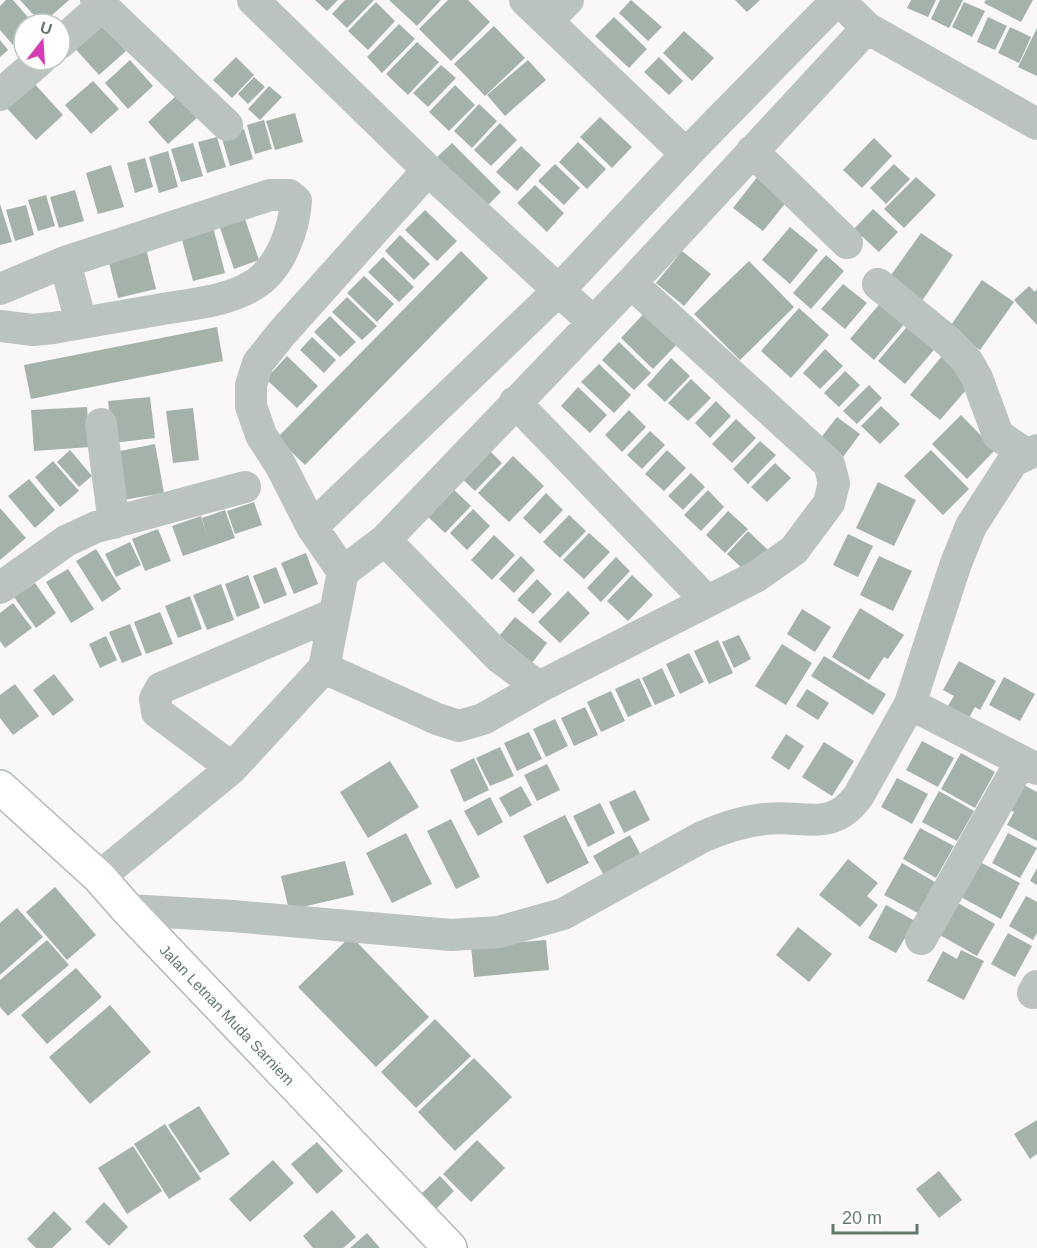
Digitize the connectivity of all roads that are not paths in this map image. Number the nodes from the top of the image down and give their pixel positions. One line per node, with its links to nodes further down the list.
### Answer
1 (253, 0): 14 (street)
2 (525, 0): 5 (street)
3 (838, 0): 6 (street); 13 (street)
4 (99, 3): 7 (street); 11 (street)
5 (557, 11): 13 (street)
6 (867, 28): 10 (street); 12 (street)
7 (72, 31)
8 (27, 72): 9 (street)
9 (0, 96)
10 (1037, 124)
11 (226, 125)
12 (752, 151): 15 (street); 17 (street)
13 (686, 154): 20 (street)
14 (428, 170): 20 (street); 29 (street)
15 (847, 243)
16 (65, 262): 19 (street); 22 (street); 22 (street)
17 (631, 282): 21 (street); 33 (street)
18 (878, 284): 26 (street)
19 (0, 289)
20 (560, 289): 21 (street); 29 (street)
21 (593, 322): 24 (street)
22 (81, 323): 23 (street)
23 (0, 326)
24 (515, 402): 30 (street); 33 (street)
25 (101, 424): 28 (street)
26 (1031, 452): 37 (street)
27 (245, 487): 28 (street)
28 (114, 523): 32 (street)
29 (312, 527): 31 (street)
30 (385, 540): 31 (street); 36 (street)
31 (343, 572): 34 (street)
32 (0, 588)
33 (707, 601): 36 (street)
34 (334, 614): 35 (street); 39 (street)
35 (324, 668): 36 (street); 39 (street)
36 (539, 687)
37 (910, 704): 38 (street); 42 (street)
38 (1029, 765): 43 (street)
39 (232, 768): 41 (street)
40 (0, 787): 41 (main road, Jalan Letnan Muda Sarniem)
41 (99, 877): 42 (main road, Jalan Letnan Muda Sarniem)
42 (128, 910): 44 (main road, Jalan Letnan Muda Sarniem)
43 (921, 939)
44 (448, 1247)

